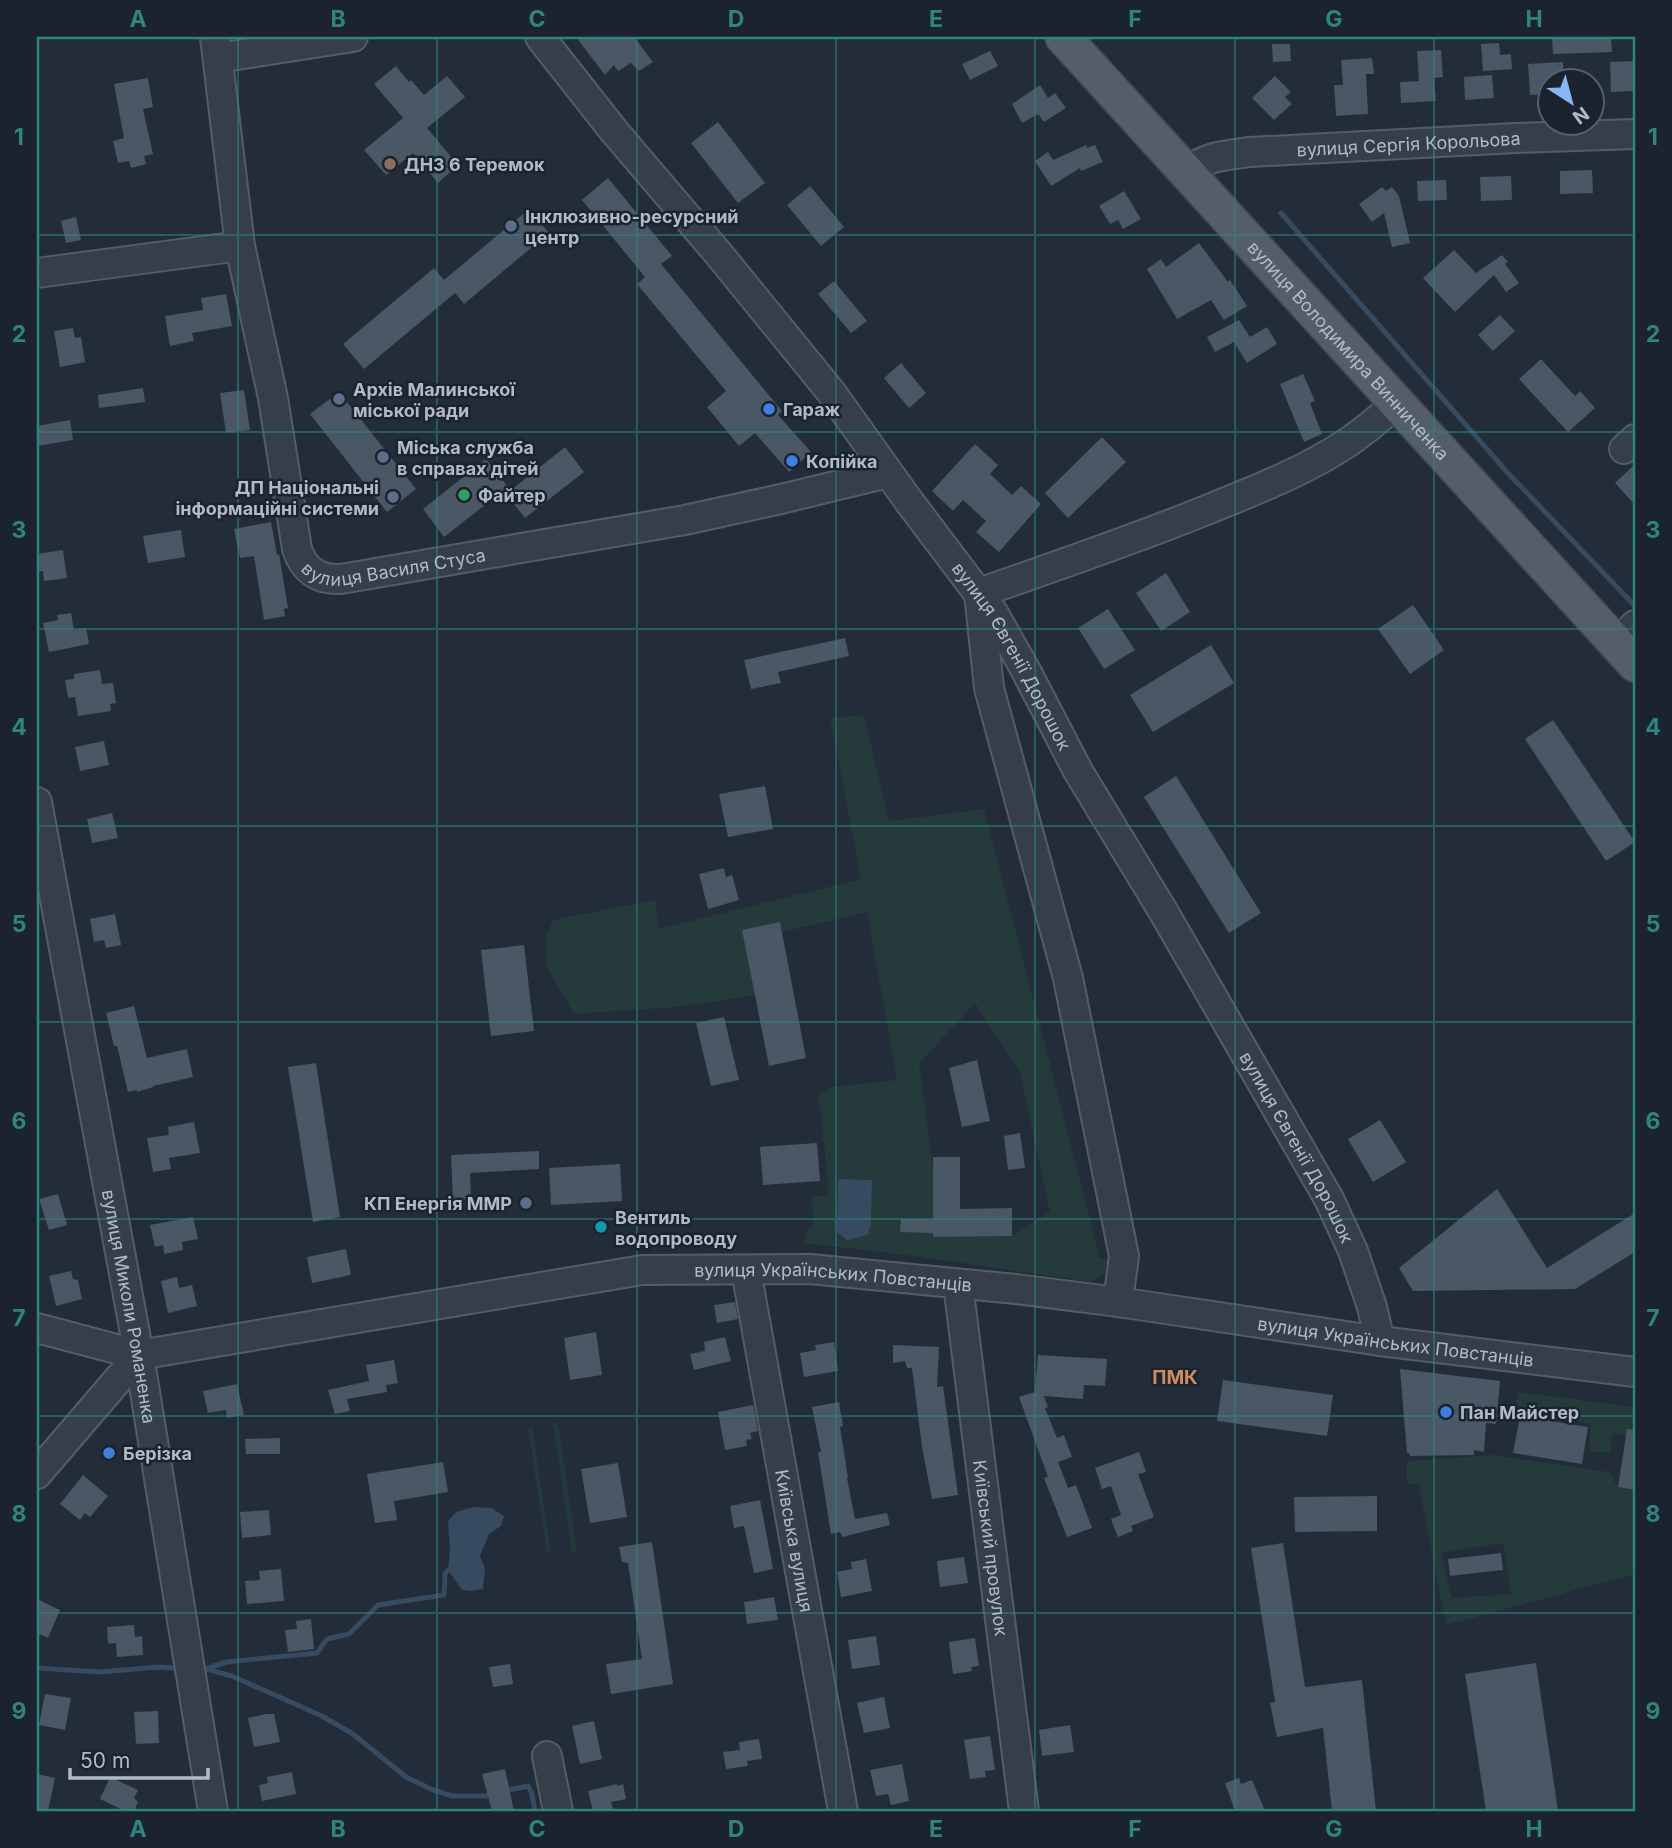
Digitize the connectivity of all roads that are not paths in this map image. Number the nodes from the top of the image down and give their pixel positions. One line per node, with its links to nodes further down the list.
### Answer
1 (353, 37): 4 (street)
2 (540, 37): 10 (street, вулиця Євгенії Дорошок)
3 (1063, 37): 6 (main road, вулиця Володимира Винниченка)
4 (217, 47): 7 (street, вулиця Василя Стуса)
5 (1635, 134): 6 (street, вулиця Сергія Корольова)
6 (1187, 172): 9 (main road, вулиця Володимира Винниченка)
7 (240, 246): 8 (street); 10 (street, вулиця Василя Стуса)
8 (37, 273)
9 (1397, 403): 11 (street); 12 (main road, вулиця Володимира Винниченка)
10 (888, 473): 11 (street, вулиця Євгенії Дорошок)
11 (979, 593): 16 (street); 18 (street, вулиця Євгенії Дорошок)
12 (1629, 644)
13 (37, 802): 19 (street, вулиця Миколи Романенка)
14 (746, 1270): 15 (street, вулиця Українських Повстанців); 19 (street, вулиця Українських Повстанців); 25 (street, Київська вулиця)
15 (958, 1284): 16 (street, вулиця Українських Повстанців); 26 (street, Київський провулок)
16 (1118, 1302): 18 (street, вулиця Українських Повстанців)
17 (37, 1328): 19 (street, вулиця Українських Повстанців)
18 (1380, 1341): 20 (street, вулиця Українських Повстанців)
19 (139, 1355): 21 (street); 23 (street, вулиця Миколи Романенка)
20 (1635, 1372)
21 (37, 1474)
22 (547, 1756): 24 (street)
23 (213, 1811)
24 (558, 1811)
25 (843, 1811)
26 (1024, 1811)

